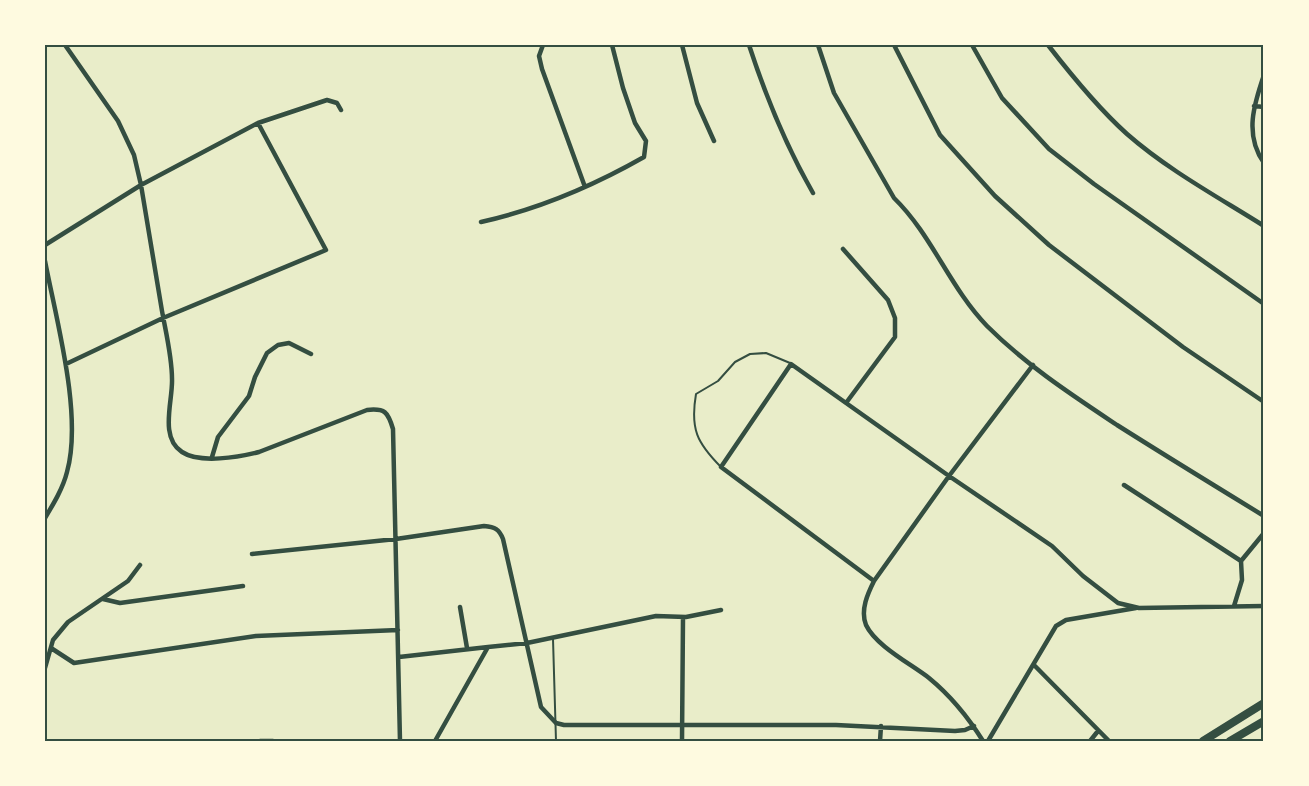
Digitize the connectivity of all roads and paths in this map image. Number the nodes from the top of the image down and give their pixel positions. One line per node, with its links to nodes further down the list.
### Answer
1 (65, 45): 17 (street)
2 (543, 45): 18 (street)
3 (612, 45): 18 (street)
4 (682, 45): 15 (street)
5 (749, 45): 19 (street)
6 (818, 45): 30 (street)
7 (894, 45): 31 (street)
8 (972, 45): 25 (street)
9 (1048, 45): 21 (street)
10 (1264, 75): 11 (street)
11 (1254, 106): 12 (street); 16 (street)
12 (1264, 107)
13 (341, 110): 14 (street)
14 (258, 123): 17 (street); 26 (street)
15 (714, 141)
16 (1264, 163)
17 (141, 185): 22 (street); 26 (street)
18 (585, 187): 20 (street)
19 (813, 193)
20 (481, 222)
21 (1264, 226)
22 (45, 245)
23 (843, 249): 32 (street)
24 (45, 261): 28 (street)
25 (1264, 304)
26 (164, 318): 28 (street); 33 (street)
27 (311, 354): 33 (street)
28 (66, 364): 38 (street)
29 (791, 364): 32 (street); 34 (street); 34 (lane)
30 (1033, 365): 35 (street); 37 (street)
31 (1264, 402)
32 (846, 403): 35 (street)
33 (212, 457): 40 (street)
34 (721, 467): 44 (street)
35 (949, 477): 44 (street); 50 (street)
36 (1124, 485): 42 (street)
37 (1264, 516)
38 (45, 518)
39 (1264, 533): 42 (street)
40 (396, 539): 41 (street); 53 (street); 55 (street)
41 (252, 554)
42 (1241, 561): 47 (street)
43 (140, 565): 46 (street)
44 (874, 581): 67 (street)
45 (243, 586): 46 (street)
46 (103, 598): 57 (street)
47 (1234, 606): 48 (street); 50 (street)
48 (1264, 606)
49 (460, 607): 58 (street)
50 (1139, 608): 60 (street)
51 (721, 610): 52 (street)
52 (683, 617): 54 (street); 65 (street)
53 (398, 630): 57 (street); 59 (street)
54 (553, 637): 55 (street); 64 (lane)
55 (527, 643): 56 (street); 64 (street)
56 (488, 647): 58 (street); 72 (street)
57 (51, 648): 61 (street)
58 (467, 648): 59 (street)
59 (399, 657): 71 (street)
60 (1034, 665): 68 (street); 76 (street)
61 (45, 668)
62 (1264, 703): 79 (highway)
63 (1264, 721): 80 (highway)
64 (556, 723): 65 (street); 73 (lane)
65 (683, 725): 66 (street); 74 (street)
66 (881, 726): 67 (street); 75 (street)
67 (974, 726): 76 (street)
68 (1098, 731): 77 (street); 78 (street)
69 (260, 741): 70 (street)
70 (273, 741)
71 (400, 741)
72 (435, 741)
73 (556, 741)
74 (682, 741)
75 (880, 741)
76 (985, 741)
77 (1090, 741)
78 (1109, 741)
79 (1203, 741)
80 (1230, 741)

